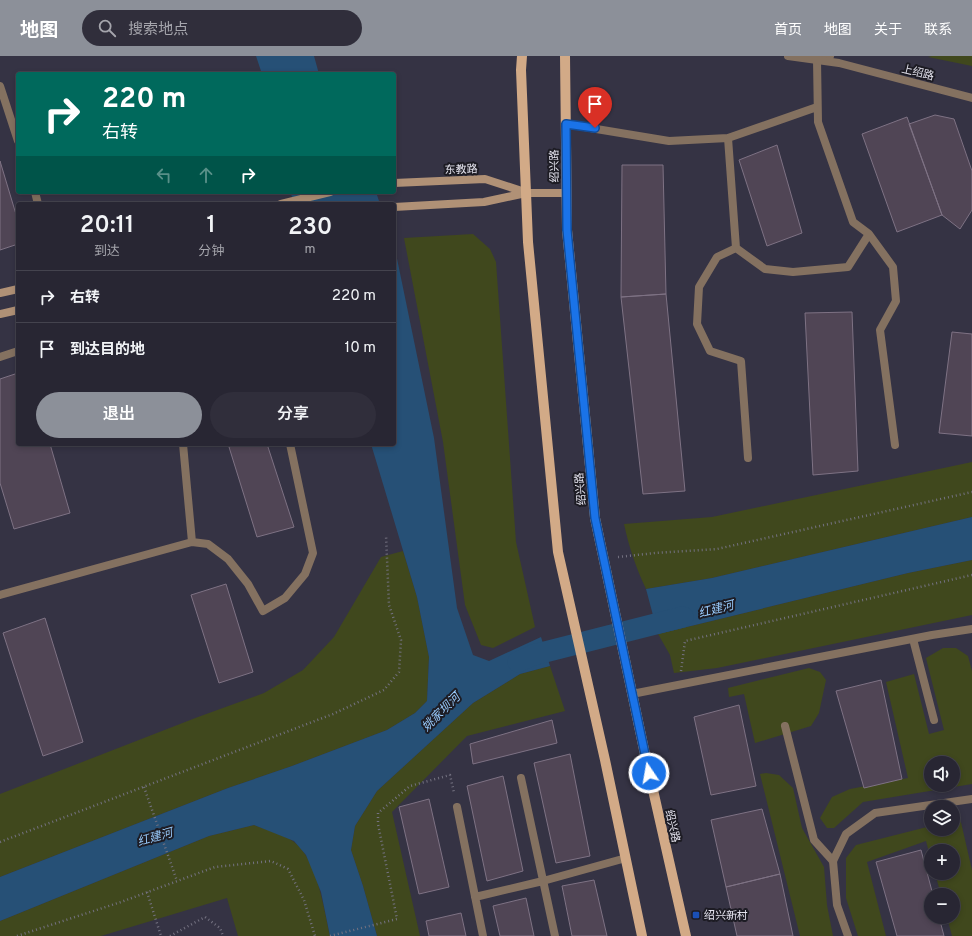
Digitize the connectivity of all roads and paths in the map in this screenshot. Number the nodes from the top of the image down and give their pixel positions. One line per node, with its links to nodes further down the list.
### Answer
1 (522, 56): 13 (main road)
2 (565, 56): 9 (main road, 绍兴路)
3 (788, 56): 5 (street, 上绍路)
4 (830, 56): 5 (street)
5 (817, 60): 7 (street, 上绍路); 8 (street)
6 (0, 86): 10 (street)
7 (972, 98)
8 (817, 107): 11 (street); 18 (street)
9 (566, 124): 11 (street); 14 (main road, 绍兴路)
10 (16, 135)
11 (728, 138): 19 (street)
12 (396, 183): 13 (street, 东教路)
13 (526, 192): 14 (street, 东教路); 17 (street, 东教路); 47 (main road)
14 (567, 193): 33 (main road, 绍兴路)
15 (322, 194): 16 (street)
16 (288, 202)
17 (396, 207)
18 (870, 234): 19 (street); 26 (street)
19 (736, 248): 29 (street)
20 (16, 290): 21 (street)
21 (0, 294)
22 (16, 310): 23 (street)
23 (0, 314)
24 (16, 352): 25 (street)
25 (0, 356)
26 (895, 445)
27 (183, 446): 32 (street)
28 (290, 446): 32 (street)
29 (748, 458)
30 (972, 492): 33 (path)
31 (386, 535): 43 (path)
32 (192, 542): 35 (street)
33 (604, 559): 39 (main road, 绍兴路)
34 (972, 575): 38 (path)
35 (0, 595)
36 (972, 629): 37 (street)
37 (913, 639): 38 (street); 40 (street)
38 (679, 685): 39 (street)
39 (632, 694): 62 (main road, 绍兴路)
40 (934, 720)
41 (785, 726): 48 (street)
42 (521, 778): 50 (street)
43 (144, 787): 46 (path); 49 (path)
44 (972, 799): 48 (street)
45 (457, 807): 52 (street); 58 (path)
46 (0, 842)
47 (626, 858): 50 (street); 61 (main road)
48 (833, 861): 63 (street)
49 (177, 881): 51 (path); 57 (path)
50 (543, 881): 52 (street); 60 (street)
51 (147, 892): 53 (path); 54 (path)
52 (475, 897): 59 (street)
53 (17, 936)
54 (161, 936)
55 (170, 936): 56 (path)
56 (223, 936)
57 (315, 936)
58 (330, 936)
59 (483, 936)
60 (555, 936)
61 (642, 936)
62 (686, 936)
63 (848, 936)

